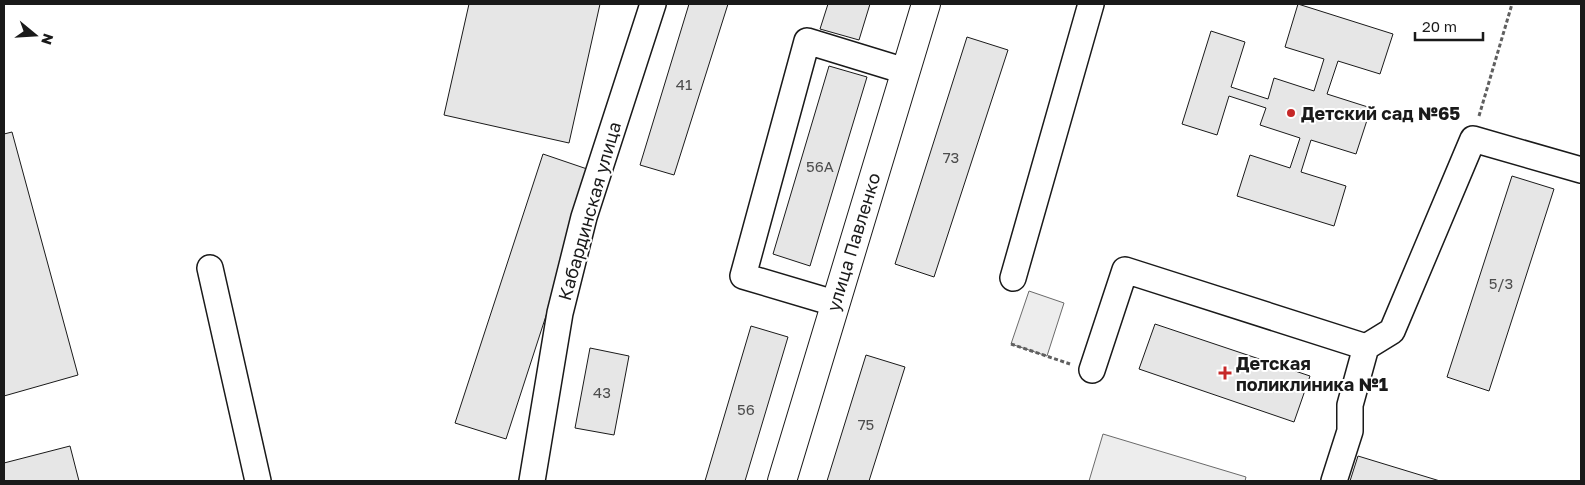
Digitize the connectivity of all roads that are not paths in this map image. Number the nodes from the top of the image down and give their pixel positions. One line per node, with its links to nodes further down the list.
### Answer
1 (653, 4): 12 (street, Кабардинская улица)
2 (926, 4): 4 (main road, улица Павленко)
3 (1091, 4): 7 (street)
4 (905, 71): 8 (main road, улица Павленко); 8 (street)
5 (1581, 170): 9 (street)
6 (210, 268): 11 (street)
7 (1013, 278)
8 (834, 303): 13 (main road, улица Павленко)
9 (1366, 347): 10 (street); 14 (street)
10 (1092, 370)
11 (258, 481)
12 (532, 481)
13 (782, 481)
14 (1334, 481)

